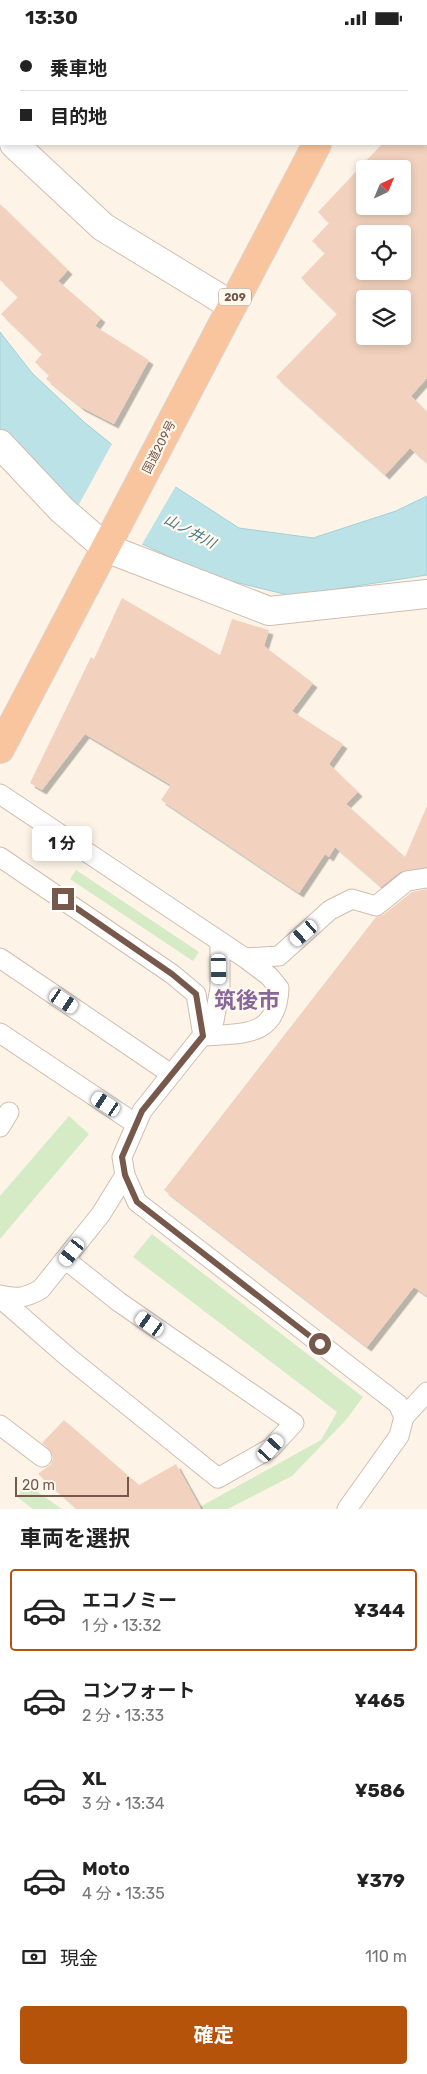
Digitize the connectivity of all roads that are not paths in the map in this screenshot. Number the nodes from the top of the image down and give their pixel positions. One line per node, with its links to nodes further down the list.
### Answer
1 (15, 145): 3 (street)
2 (316, 145): 3 (highway, 国道209号 / 209)
3 (230, 305): 5 (highway, 国道209号 / 209)
4 (0, 444): 5 (street)
5 (106, 548): 6 (street); 7 (highway, 国道209号 / 209)
6 (427, 595)
7 (0, 749)
8 (0, 794): 11 (lane)
9 (0, 857): 15 (lane)
10 (427, 879): 13 (lane)
11 (220, 942): 13 (lane); 15 (lane)
12 (0, 958): 16 (lane)
13 (245, 959): 15 (lane)
14 (0, 1033): 17 (lane)
15 (203, 1036): 16 (lane)
16 (171, 1074): 17 (lane)
17 (136, 1124): 18 (lane)
18 (125, 1175): 19 (lane); 22 (lane)
19 (66, 1260): 20 (lane); 20 (lane)
20 (0, 1297)
21 (427, 1393): 22 (lane)
22 (404, 1417): 25 (lane)
23 (0, 1425): 24 (lane)
24 (42, 1457)
25 (346, 1509)

